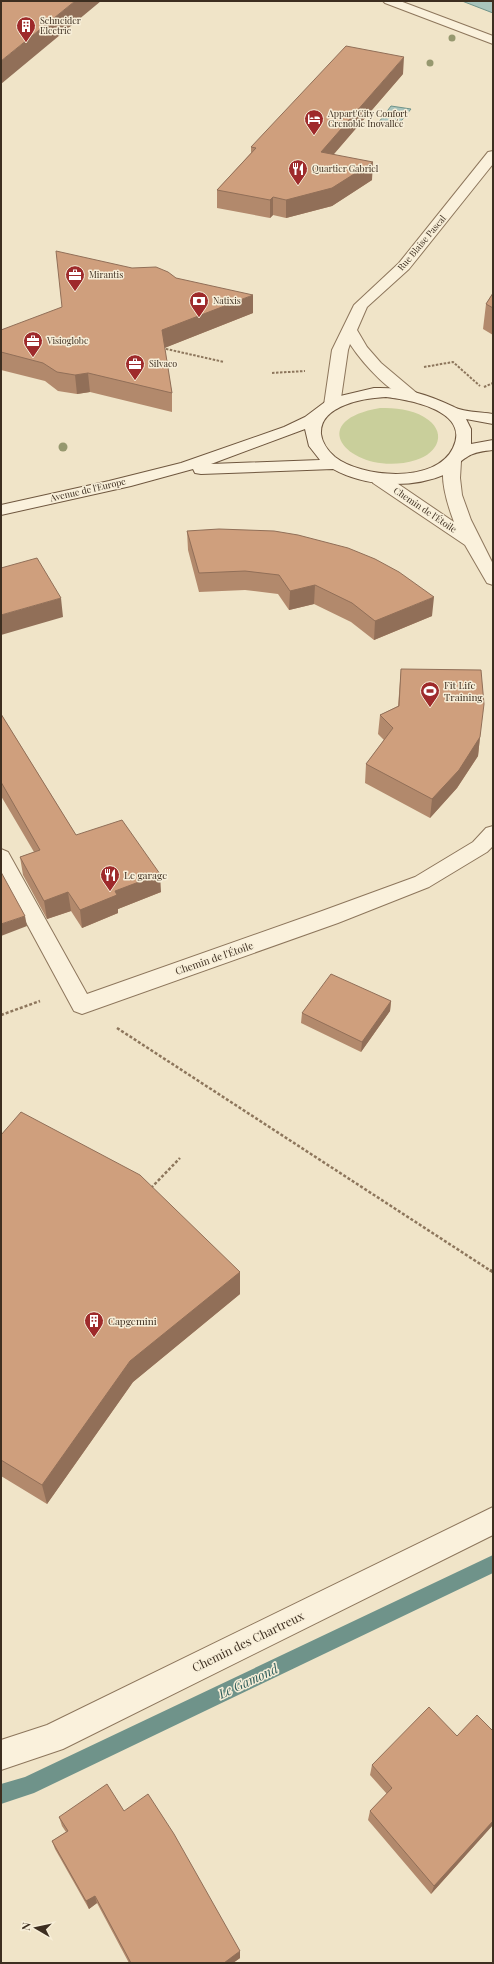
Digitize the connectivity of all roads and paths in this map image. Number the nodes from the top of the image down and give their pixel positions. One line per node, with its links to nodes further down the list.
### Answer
1 (389, 1): 2 (street)
2 (493, 40)
3 (493, 155): 4 (street, Rue Blaise Pascal)
4 (349, 329): 11 (street); 12 (street, Rue Blaise Pascal)
5 (156, 346): 6 (path)
6 (224, 362)
7 (422, 367): 10 (path)
8 (311, 371): 9 (path)
9 (272, 373)
10 (493, 383)
11 (411, 395): 12 (street, Avenue de l'Europe); 13 (street, Avenue de l'Europe)
12 (327, 409): 17 (street, Avenue de l'Europe); 18 (street, Avenue de l'Europe)
13 (448, 410): 14 (street, Avenue de l'Europe); 16 (street, Avenue de l'Europe)
14 (493, 419)
15 (493, 445): 16 (street, Avenue de l'Europe)
16 (456, 458): 19 (street, Avenue de l'Europe); 21 (street, Chemin de l'Étoile)
17 (333, 464): 18 (street, Avenue de l'Europe); 19 (street, Avenue de l'Europe)
18 (174, 470): 20 (street, Avenue de l'Europe)
19 (379, 479): 21 (street, Chemin de l'Étoile)
20 (1, 510)
21 (471, 541): 22 (street, Chemin de l'Étoile)
22 (493, 579)
23 (493, 833): 25 (street, Chemin de l'Étoile)
24 (1, 857): 25 (street)
25 (78, 997): 26 (path); 29 (path)
26 (1, 1015)
27 (180, 1158): 28 (path)
28 (148, 1191)
29 (493, 1272)
30 (493, 1521): 31 (street, Chemin des Chartreux)
31 (1, 1755)

